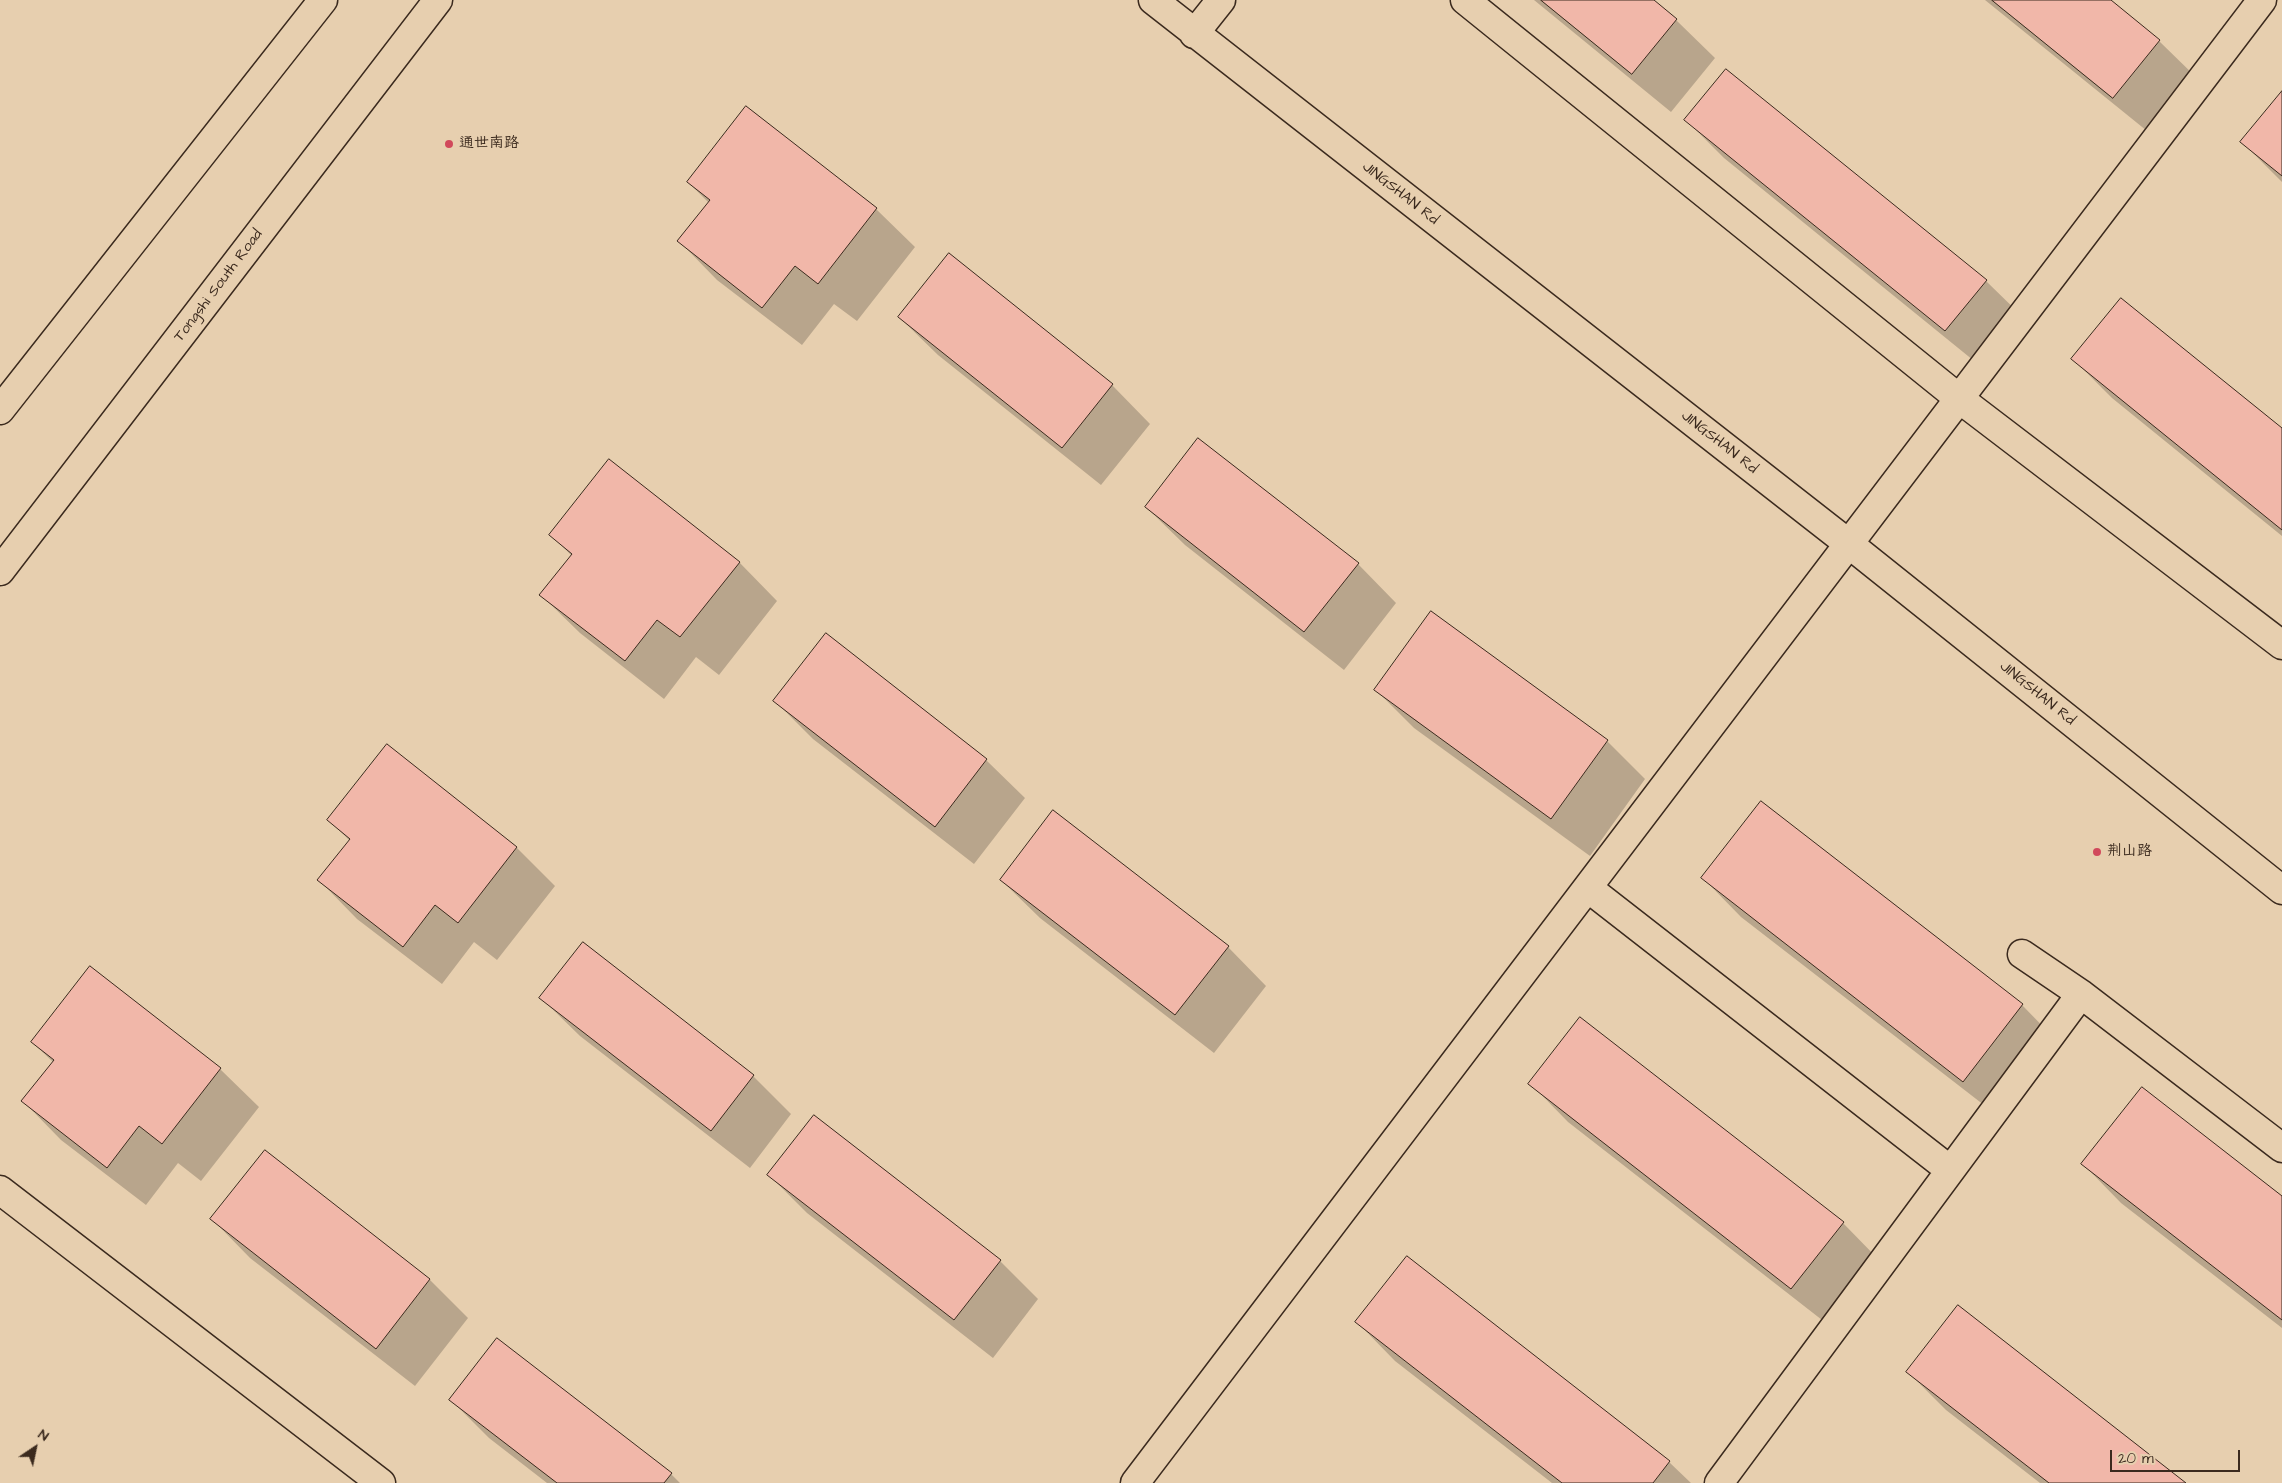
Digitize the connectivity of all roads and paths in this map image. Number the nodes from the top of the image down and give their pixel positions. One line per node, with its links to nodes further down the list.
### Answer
1 (323, 0): 9 (street)
2 (438, 0): 11 (street, Tongshi South Road)
3 (1153, 0): 7 (street, JINGSHAN Rd)
4 (1221, 0): 7 (street)
5 (1465, 0): 8 (street)
6 (2262, 0): 8 (street)
7 (1194, 34): 10 (street, JINGSHAN Rd)
8 (1960, 400): 10 (street); 12 (street)
9 (0, 410)
10 (1849, 544): 13 (street); 14 (street, JINGSHAN Rd)
11 (0, 571)
12 (2282, 645)
13 (1588, 888): 18 (street); 21 (street)
14 (2282, 890)
15 (2022, 954): 16 (street)
16 (2081, 994): 17 (street); 18 (street)
17 (2282, 1148)
18 (1950, 1170): 22 (street)
19 (0, 1190): 20 (street)
20 (381, 1483)
21 (1135, 1483)
22 (1719, 1483)

